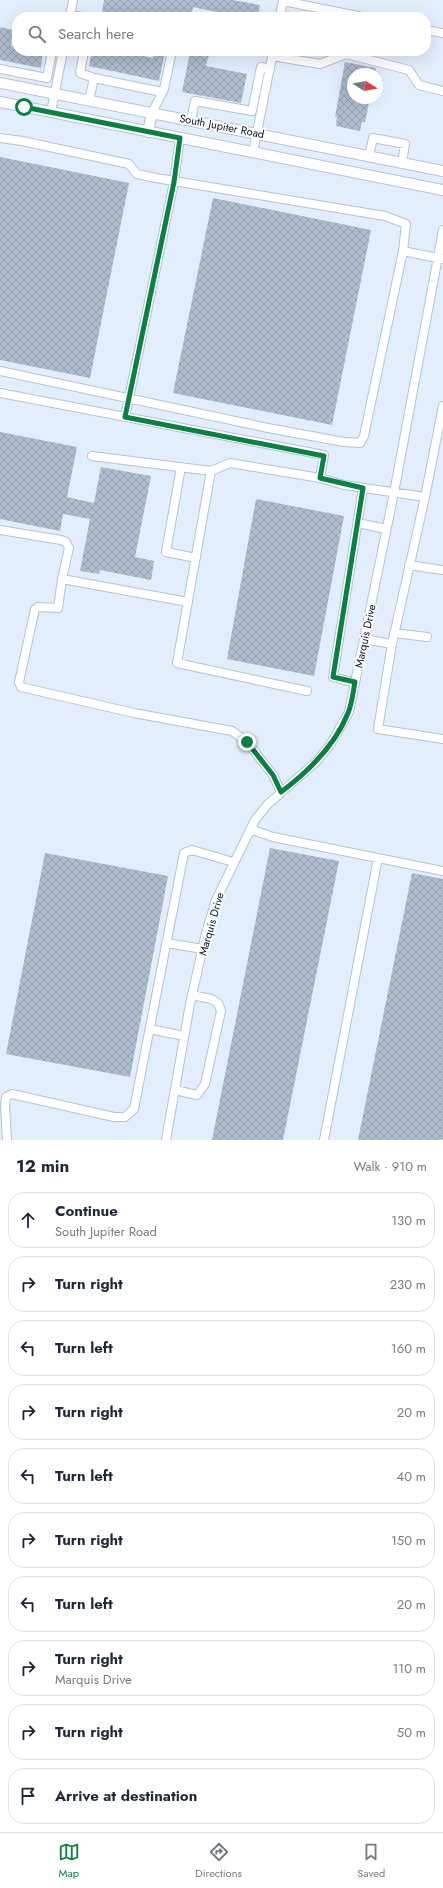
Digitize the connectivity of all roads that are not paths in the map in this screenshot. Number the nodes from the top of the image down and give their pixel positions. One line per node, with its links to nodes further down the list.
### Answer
1 (73, 0): 3 (street)
2 (283, 0): 4 (street); 5 (street)
3 (71, 12)
4 (281, 12)
5 (339, 12)
6 (431, 31): 7 (street)
7 (443, 34)
8 (51, 56): 18 (street)
9 (62, 56): 24 (street)
10 (83, 56): 19 (street)
11 (171, 56): 23 (street)
12 (272, 56): 17 (street)
13 (286, 56): 14 (street)
14 (341, 56)
15 (354, 56): 22 (street)
16 (0, 69): 18 (street)
17 (270, 69): 29 (street); 31 (street)
18 (30, 75): 21 (street)
19 (94, 78): 23 (street); 25 (street)
20 (0, 83): 21 (main road, South Jupiter Road)
21 (28, 89): 24 (main road, South Jupiter Road)
22 (443, 91)
23 (162, 92): 28 (street)
24 (55, 94): 25 (main road, South Jupiter Road); 27 (street)
25 (89, 101): 28 (main road, South Jupiter Road)
26 (0, 102): 27 (main road, South Jupiter Road)
27 (51, 112): 30 (main road, South Jupiter Road)
28 (152, 113): 29 (main road, South Jupiter Road); 30 (main road)
29 (191, 120): 31 (main road, South Jupiter Road)
30 (148, 132): 33 (main road, South Jupiter Road)
31 (257, 133): 34 (street); 35 (main road, South Jupiter Road)
32 (0, 138): 38 (street)
33 (180, 138): 34 (main road, South Jupiter Road); 38 (street)
34 (253, 152): 39 (main road, South Jupiter Road)
35 (369, 156): 36 (main road, South Jupiter Road); 36 (street)
36 (402, 163): 37 (main road, South Jupiter Road)
37 (443, 171)
38 (174, 182): 41 (street); 45 (street)
39 (443, 190)
40 (443, 230): 42 (street, Marquis Drive)
41 (403, 251): 42 (street); 45 (street)
42 (440, 259): 54 (street, Marquis Drive)
43 (0, 372): 45 (street)
44 (0, 393): 47 (street)
45 (129, 398): 47 (street)
46 (443, 406): 48 (street)
47 (125, 417): 52 (street)
48 (441, 427): 55 (street)
49 (92, 456): 50 (street)
50 (181, 467): 51 (street); 59 (street)
51 (211, 471): 52 (street); 59 (street)
52 (320, 478): 53 (street)
53 (363, 488): 54 (street); 56 (street)
54 (394, 493): 55 (street); 57 (street, Marquis Drive)
55 (424, 497): 60 (street)
56 (358, 523): 57 (street); 68 (street)
57 (386, 529): 66 (street, Marquis Drive)
58 (0, 530): 62 (street)
59 (196, 558): 63 (street)
60 (410, 565): 61 (street); 64 (street)
61 (442, 570)
62 (62, 579): 63 (street); 71 (street)
63 (188, 602): 69 (street)
64 (394, 633): 65 (street); 67 (street)
65 (427, 637)
66 (364, 639): 67 (street); 68 (street, Marquis Drive)
67 (392, 644): 70 (street)
68 (355, 682): 71 (street, Marquis Drive)
69 (307, 691)
70 (443, 739)
71 (281, 792): 72 (street, Marquis Drive)
72 (250, 829): 73 (street); 74 (street, Marquis Drive)
73 (378, 858): 75 (street); 84 (street)
74 (233, 862): 76 (street); 77 (street, Marquis Drive)
75 (443, 871)
76 (166, 943): 77 (street); 79 (street)
77 (202, 949): 78 (street, Marquis Drive)
78 (192, 995): 80 (street, Marquis Drive); 81 (street)
79 (150, 1029): 80 (street); 82 (street)
80 (184, 1036): 81 (street, Marquis Drive)
81 (175, 1090): 83 (street, Marquis Drive)
82 (8, 1140)
83 (166, 1140)
84 (324, 1140)

